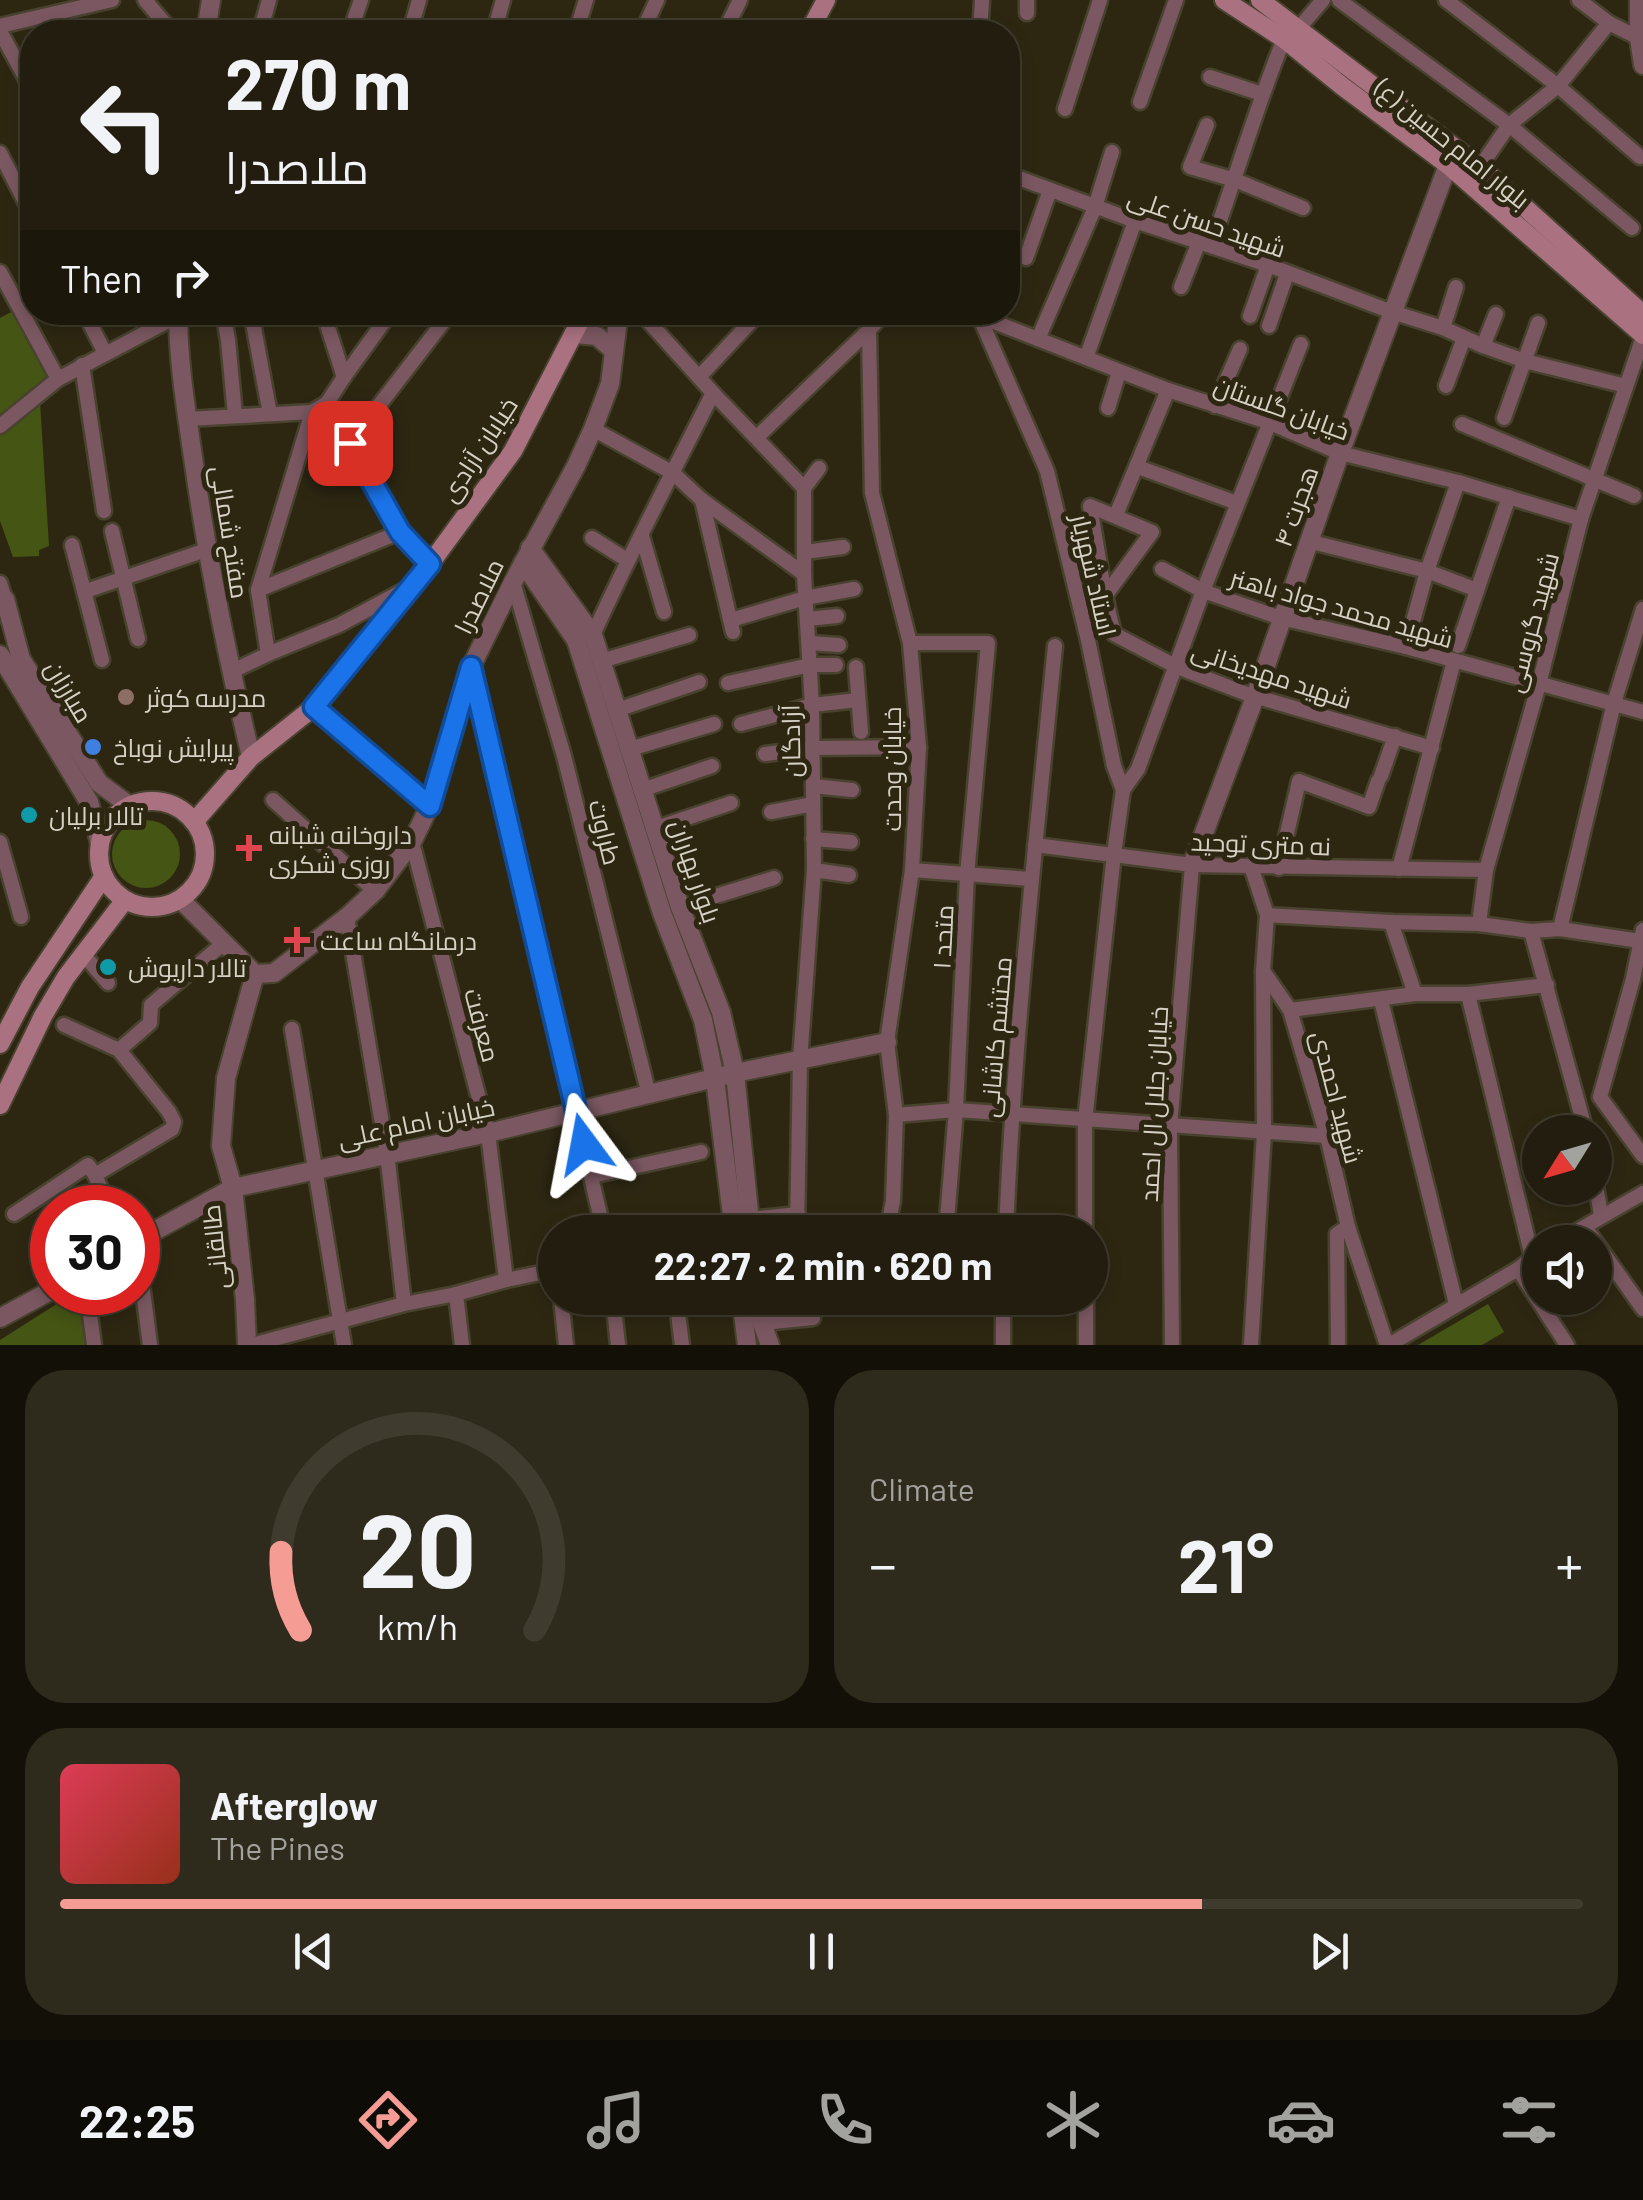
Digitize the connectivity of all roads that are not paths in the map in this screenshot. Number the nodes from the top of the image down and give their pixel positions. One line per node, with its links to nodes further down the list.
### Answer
1 (112, 0): 12 (street)
2 (144, 0): 13 (street)
3 (1100, 0): 24 (street)
4 (1176, 0): 23 (street)
5 (1224, 0): 16 (main road, بلوار امام حسین (ع))
6 (1260, 0): 16 (main road)
7 (1323, 0): 16 (street)
8 (1338, 0): 26 (street)
9 (1446, 0): 21 (street)
10 (1579, 0): 14 (street)
11 (1639, 0): 17 (street)
12 (32, 20)
13 (162, 20)
14 (1609, 23): 17 (street); 21 (street)
15 (0, 28): 19 (street)
16 (1292, 33): 22 (street); 30 (main road, بلوار امام حسین (ع)); 31 (main road)
17 (1639, 38): 18 (street)
18 (1643, 64)
19 (20, 67)
20 (1210, 77): 22 (street)
21 (1558, 86): 26 (street); 29 (street)
22 (1262, 94): 33 (street)
23 (1140, 102)
24 (1065, 109)
25 (1207, 125): 33 (street)
26 (1510, 125): 31 (street); 39 (street)
27 (1112, 152): 36 (street)
28 (0, 153): 35 (street)
29 (1640, 157)
30 (1448, 165): 49 (street, هجرت ۴); 74 (main road, بلوار امام حسین (ع))
31 (1480, 167): 47 (main road)
32 (1020, 179): 34 (street, شهید حسن علی)
33 (1235, 180): 37 (street); 40 (street)
34 (1050, 190): 36 (street, شهید حسن علی); 41 (street)
35 (20, 192)
36 (1095, 207): 38 (street, شهید حسن علی); 76 (street)
37 (1304, 208)
38 (1134, 221): 40 (street, شهید حسن علی); 82 (street)
39 (1632, 228)
40 (1205, 244): 42 (street, شهید حسن علی); 45 (street)
41 (1026, 258)
42 (1268, 265): 44 (street, شهید حسن علی); 52 (street)
43 (0, 272): 48 (street)
44 (1288, 274): 49 (street, شهید حسن علی); 71 (street)
45 (1181, 287)
46 (1456, 287): 72 (street)
47 (1635, 296): 51 (main road)
48 (20, 309)
49 (1392, 312): 72 (street, شهید حسن علی); 107 (street, هجرت ۴)
50 (1496, 314): 78 (street)
51 (1643, 314)
52 (1250, 316)
53 (1538, 322): 83 (street)
54 (29, 325): 88 (street)
55 (91, 325): 81 (street)
56 (155, 325): 81 (street)
57 (172, 325): 100 (street, مفتح شمالی)
58 (225, 325): 98 (street)
59 (253, 325): 97 (street)
60 (326, 325): 86 (street)
61 (381, 325): 86 (street)
62 (441, 325): 106 (street)
63 (578, 325): 132 (main road, خیابان آزادی)
64 (580, 325): 80 (street)
65 (617, 325): 80 (street, ملاصدرا)
66 (652, 325): 87 (street)
67 (748, 325): 87 (street)
68 (873, 325): 73 (street)
69 (982, 325): 195 (street, استاد شهریار)
70 (1004, 325): 76 (street, خیابان گلستان)
71 (1270, 326)
72 (1443, 328): 75 (street, شهید حسن علی)
73 (868, 330): 105 (street); 156 (street, خیابان وحدت)
74 (1643, 336): 90 (street, شهید گروسی)
75 (1464, 338): 78 (street, شهید حسن علی); 89 (street)
76 (1038, 339): 82 (street, خیابان گلستان)
77 (1301, 344): 101 (street, شهید محمد جواد باهنر)
78 (1483, 346): 83 (street, شهید حسن علی)
79 (1240, 349): 94 (street)
80 (613, 350): 104 (street, ملاصدرا)
81 (105, 353): 84 (street)
82 (1086, 358): 85 (street, خیابان گلستان)
83 (1525, 361): 90 (street, شهید حسن علی); 99 (street)
84 (82, 365): 88 (street); 118 (street)
85 (1119, 372): 91 (street, خیابان گلستان); 95 (street)
86 (344, 376): 93 (street)
87 (700, 376): 92 (street)
88 (58, 379): 103 (street)
89 (1446, 386)
90 (1626, 386): 111 (street, شهید گروسی)
91 (1168, 390): 94 (street, خیابان گلستان); 108 (street)
92 (713, 394): 105 (street); 110 (street)
93 (328, 402): 96 (street); 106 (street)
94 (1214, 406): 101 (street, خیابان گلستان)
95 (1108, 408)
96 (312, 412): 97 (street); 140 (street)
97 (270, 414): 98 (street)
98 (235, 415): 100 (street)
99 (1504, 418)
100 (188, 419): 128 (street, مفتح شمالی)
101 (1268, 422): 107 (street, خیابان گلستان); 117 (street, شهید محمد جواد باهنر)
102 (1462, 424): 111 (street)
103 (0, 426)
104 (594, 428): 110 (street); 130 (street, ملاصدرا)
105 (757, 437): 113 (street)
106 (350, 443): 122 (street)
107 (1340, 453): 112 (street, خیابان گلستان); 125 (street, هجرت ۴)
108 (1138, 467): 117 (street); 119 (street)
109 (818, 468): 113 (street)
110 (673, 473): 116 (street); 123 (street)
111 (1594, 478): 114 (street); 120 (street, شهید گروسی)
112 (1458, 482): 115 (street, خیابان گلستان); 134 (street)
113 (804, 488): 129 (street, آزادگان)
114 (1634, 496)
115 (1509, 498): 120 (street, خیابان گلستان); 141 (street)
116 (702, 500): 135 (street); 146 (street)
117 (1238, 503): 143 (street, شهید محمد جواد باهنر)
118 (104, 511)
119 (1116, 515): 145 (street, شهید مهدیخانی); 145 (street)
120 (1581, 520): 173 (street, شهید گروسی)
121 (112, 532): 136 (street)
122 (400, 532): 132 (street); 140 (street)
123 (642, 536): 131 (street); 148 (street)
124 (592, 538): 131 (street)
125 (1308, 541): 134 (street); 150 (street, هجرت ۴)
126 (72, 545): 142 (street)
127 (843, 547): 129 (street)
128 (206, 550): 136 (street); 170 (street, مفتح شمالی)
129 (805, 552): 135 (street, آزادگان)
130 (526, 555): 137 (street, ملاصدرا); 152 (street, بلوار بهاران); 256 (street, بلوار بهاران)
131 (627, 560): 152 (street)
132 (430, 564): 138 (main road, خیابان آزادی)
133 (1162, 569): 143 (street)
134 (1427, 571): 141 (street); 159 (street)
135 (804, 574): 146 (street, آزادگان)
136 (124, 579): 142 (street); 154 (street)
137 (512, 582): 167 (street, ملاصدرا); 257 (street, طراوت)
138 (413, 586): 161 (street); 178 (main road, خیابان آزادی)
139 (854, 589): 146 (street)
140 (258, 590): 161 (street)
141 (1477, 590): 162 (street)
142 (86, 591): 163 (street)
143 (1203, 591): 150 (street, شهید محمد جواد باهنر); 169 (street)
144 (2, 594): 199 (street, مبارزان)
145 (1105, 596): 169 (street, شهید مهدیخانی)
146 (805, 598): 151 (street, آزادگان)
147 (1643, 609): 176 (street)
148 (664, 612)
149 (837, 616): 151 (street)
150 (1282, 618): 159 (street, شهید محمد جواد باهنر); 174 (street, هجرت ۴)
151 (807, 619): 155 (street, آزادگان)
152 (593, 634): 164 (street, بلوار بهاران)
153 (688, 635): 164 (street)
154 (138, 639)
155 (810, 643): 157 (street); 165 (street, آزادگان)
156 (910, 643): 185 (street, خیابان وحدت); 218 (street, متحد ۱)
157 (838, 645)
158 (1056, 646): 209 (street, محتشم کاشانی)
159 (1406, 647): 162 (street, شهید محمد جواد باهنر)
160 (0, 654): 208 (street, مبارزان)
161 (268, 654): 170 (street)
162 (1456, 654): 173 (street, شهید محمد جواد باهنر); 187 (street)
163 (102, 660)
164 (601, 660): 179 (street, بلوار بهاران)
165 (810, 664): 166 (street); 172 (street); 177 (street, آزادگان)
166 (836, 664)
167 (471, 667): 200 (street, ملاصدرا); 261 (street)
168 (856, 667): 175 (street)
169 (1177, 667): 174 (street, شهید مهدیخانی); 195 (street)
170 (230, 672): 190 (street, مفتح شمالی)
171 (699, 682): 179 (street)
172 (728, 683)
173 (1538, 684): 176 (street, شهید محمد جواد باهنر); 217 (street, شهید گروسی)
174 (1255, 697): 184 (street, شهید مهدیخانی); 211 (street, هجرت ۴)
175 (858, 700): 177 (street); 183 (street)
176 (1614, 703): 180 (street, شهید محمد جواد باهنر); 233 (street)
177 (812, 705): 182 (street); 186 (street, آزادگان)
178 (314, 707): 190 (main road, خیابان آزادی); 200 (street)
179 (618, 710): 188 (street, بلوار بهاران)
180 (1643, 712)
181 (714, 724): 188 (street)
182 (740, 724)
183 (861, 732)
184 (1395, 736): 187 (street, شهید مهدیخانی); 213 (street)
185 (919, 747): 186 (street); 216 (street, خیابان وحدت)
186 (813, 748): 189 (street); 192 (street, آزادگان)
187 (1432, 748): 214 (street)
188 (630, 749): 193 (street, بلوار بهاران)
189 (765, 754)
190 (252, 757): 202 (main road, خیابان آزادی)
191 (712, 766): 193 (street)
192 (814, 786): 194 (street); 198 (street, آزادگان)
193 (642, 790): 203 (street, بلوار بهاران)
194 (852, 790)
195 (1123, 790): 210 (street, استاد شهریار)
196 (272, 800): 223 (street)
197 (731, 803): 203 (street)
198 (813, 804): 201 (street); 204 (street, آزادگان)
199 (130, 806): 202 (main road); 208 (main road)
200 (430, 806): 206 (street, ملاصدرا)
201 (770, 812)
202 (194, 822): 225 (main road)
203 (654, 829): 226 (street, بلوار بهاران)
204 (814, 839): 207 (street); 215 (street, آزادگان)
205 (0, 842): 228 (street)
206 (412, 842): 223 (street, ملاصدرا); 269 (street, معرفت)
207 (850, 842)
208 (100, 844): 219 (main road)
209 (1035, 845): 210 (street, نه متری توحید); 222 (street, محتشم کاشانی)
210 (1114, 854): 211 (street, نه متری توحید); 266 (street, استاد شهریار)
211 (1192, 865): 212 (street, نه متری توحید); 267 (street, خیابان جلال ال احمد)
212 (1251, 866): 213 (street, نه متری توحید); 227 (street)
213 (1279, 868): 214 (street, نه متری توحید)
214 (1399, 869): 217 (street, نه متری توحید)
215 (814, 870): 220 (street); 254 (street, آزادگان)
216 (912, 870): 218 (street); 251 (street, خیابان وحدت)
217 (1486, 870): 232 (street, شهید گروسی)
218 (968, 875): 222 (street); 260 (street, متحد ۱)
219 (104, 876): 224 (main road); 230 (main road)
220 (849, 876)
221 (774, 878): 226 (street)
222 (1030, 880): 263 (street, محتشم کاشانی)
223 (374, 891): 229 (street, ملاصدرا)
224 (125, 900): 225 (main road); 235 (main road)
225 (181, 900): 237 (street)
226 (680, 908): 255 (street, بلوار بهاران)
227 (1267, 915): 231 (street); 239 (street)
228 (20, 917)
229 (347, 917): 240 (street, ملاصدرا); 272 (street)
230 (74, 920): 235 (main road); 252 (main road)
231 (1391, 922): 232 (street); 245 (street)
232 (1479, 924): 234 (street)
233 (1560, 929): 234 (street); 236 (street)
234 (1531, 931): 243 (street)
235 (99, 934): 238 (main road)
236 (1642, 935): 241 (street)
237 (224, 942): 240 (street); 253 (street)
238 (84, 954): 242 (street); 259 (main road)
239 (1264, 972): 248 (street, شهید احمدی); 268 (street)
240 (256, 974): 278 (street, طالقانی)
241 (1633, 978): 244 (street); 258 (street)
242 (108, 983)
243 (1547, 985): 246 (street); 264 (street)
244 (1643, 991)
245 (1415, 994): 246 (street); 247 (street)
246 (1468, 994): 292 (street)
247 (1382, 1000): 248 (street); 304 (street)
248 (1290, 1010): 270 (street, شهید احمدی)
249 (64, 1025): 253 (street)
250 (292, 1029): 274 (street)
251 (887, 1042): 254 (street, خیابان امام علی); 262 (street, خیابان وحدت)
252 (0, 1044)
253 (119, 1050): 275 (street)
254 (800, 1060): 255 (street, خیابان امام علی); 282 (street, آزادگان)
255 (735, 1073): 256 (street, خیابان امام علی); 285 (street, بلوار بهاران)
256 (715, 1080): 257 (street, خیابان امام علی); 284 (street, بلوار بهاران)
257 (649, 1095): 261 (street, خیابان امام علی)
258 (1600, 1098): 265 (street); 273 (street)
259 (0, 1105)
260 (956, 1110): 262 (street); 263 (street); 288 (street, متحد ۱)
261 (576, 1112): 269 (street, خیابان امام علی); 276 (street)
262 (896, 1114): 287 (street, خیابان وحدت)
263 (1011, 1114): 266 (street); 289 (street, محتشم کاشانی)
264 (1582, 1115)
265 (1592, 1115)
266 (1086, 1120): 267 (street); 290 (street, استاد شهریار)
267 (1170, 1127): 268 (street); 331 (street, خیابان جلال ال احمد)
268 (1264, 1132): 270 (street); 332 (street)
269 (488, 1133): 272 (street, خیابان امام علی); 300 (street, معرفت)
270 (1327, 1136): 294 (street, شهید احمدی)
271 (700, 1152): 276 (street)
272 (387, 1153): 274 (street, خیابان امام علی); 303 (street)
273 (1643, 1156)
274 (315, 1170): 278 (street, خیابان امام علی); 317 (street)
275 (96, 1174): 277 (street); 281 (street)
276 (592, 1176): 283 (street)
277 (100, 1185)
278 (233, 1188): 295 (street, خیابان امام علی); 319 (street, طالقانی)
279 (1643, 1193): 291 (street)
280 (1599, 1205): 291 (street)
281 (14, 1214)
282 (798, 1214): 286 (street)
283 (600, 1215)
284 (740, 1215)
285 (741, 1215)
286 (794, 1215)
287 (891, 1215)
288 (947, 1215)
289 (1007, 1215)
290 (1086, 1215)
291 (1601, 1215): 293 (street)
292 (1528, 1225)
293 (1588, 1225)
294 (1348, 1227): 333 (street); 334 (street, شهید احمدی)
295 (160, 1228)
296 (1522, 1266): 298 (street)
297 (1612, 1266): 305 (street)
298 (1518, 1269): 304 (street); 335 (street)
299 (538, 1273): 300 (street)
300 (506, 1280): 301 (street)
301 (456, 1294): 303 (street); 323 (street)
302 (30, 1302): 315 (street)
303 (404, 1304): 317 (street)
304 (1456, 1304): 334 (street)
305 (1643, 1310)
306 (90, 1315): 320 (street)
307 (146, 1315): 321 (street)
308 (563, 1315): 324 (street)
309 (615, 1315): 325 (street)
310 (678, 1315): 326 (street)
311 (743, 1315): 327 (street)
312 (760, 1315): 318 (street)
313 (1003, 1315): 329 (street)
314 (1086, 1315): 330 (street)
315 (0, 1318)
316 (813, 1318): 318 (street)
317 (340, 1322): 319 (street); 322 (street)
318 (762, 1323): 328 (street)
319 (255, 1344)
320 (94, 1345)
321 (150, 1345)
322 (344, 1345)
323 (462, 1345)
324 (566, 1345)
325 (618, 1345)
326 (682, 1345)
327 (747, 1345)
328 (770, 1345)
329 (1003, 1345)
330 (1086, 1345)
331 (1172, 1345)
332 (1251, 1345)
333 (1338, 1345)
334 (1388, 1345)
335 (1567, 1345)

